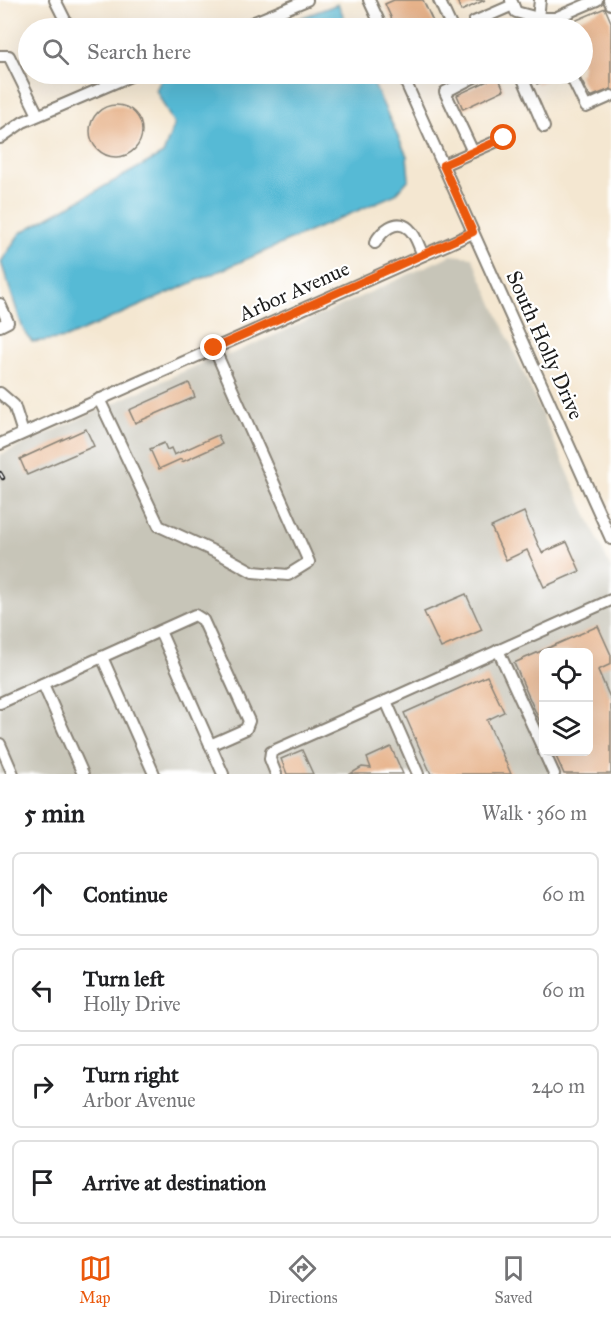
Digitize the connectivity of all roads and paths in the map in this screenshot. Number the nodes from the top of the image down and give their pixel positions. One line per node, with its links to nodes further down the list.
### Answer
1 (55, 0): 8 (street)
2 (307, 0): 9 (street)
3 (369, 0): 10 (street)
4 (439, 0): 11 (street)
5 (540, 0): 13 (street)
6 (597, 0): 13 (street)
7 (512, 2): 12 (street); 13 (street)
8 (64, 18)
9 (264, 18)
10 (377, 18)
11 (447, 18)
12 (482, 18)
13 (538, 18)
14 (0, 56): 15 (street)
15 (18, 74)
16 (23, 84): 23 (street)
17 (110, 84): 23 (street)
18 (407, 84): 28 (street, South Holly Drive)
19 (461, 84): 27 (street)
20 (525, 84): 24 (street)
21 (575, 84): 22 (street)
22 (611, 96)
23 (38, 115): 25 (street)
24 (544, 127)
25 (0, 138)
26 (504, 138): 27 (street)
27 (473, 152): 28 (street)
28 (443, 165): 29 (street, South Holly Drive)
29 (473, 232): 31 (street, Arbor Avenue); 39 (street, South Holly Drive)
30 (375, 243): 31 (street)
31 (423, 255): 34 (street, Arbor Avenue)
32 (0, 304): 33 (street)
33 (0, 326)
34 (214, 348): 36 (street, Arbor Avenue); 36 (street)
35 (0, 393): 37 (street)
36 (99, 399): 37 (street, Arbor Avenue)
37 (23, 433): 38 (street, Arbor Avenue)
38 (0, 444)
39 (611, 539)
40 (610, 602): 42 (street)
41 (160, 631): 43 (street); 49 (street); 49 (street)
42 (498, 650): 45 (street); 47 (street)
43 (102, 657): 44 (street); 53 (street)
44 (43, 684): 46 (street); 52 (street)
45 (386, 701): 55 (street); 56 (street)
46 (0, 703)
47 (539, 740)
48 (0, 744): 51 (street)
49 (210, 745): 54 (street)
50 (546, 756): 57 (street)
51 (13, 774)
52 (83, 774)
53 (154, 774)
54 (223, 774)
55 (276, 774)
56 (418, 774)
57 (554, 774)

